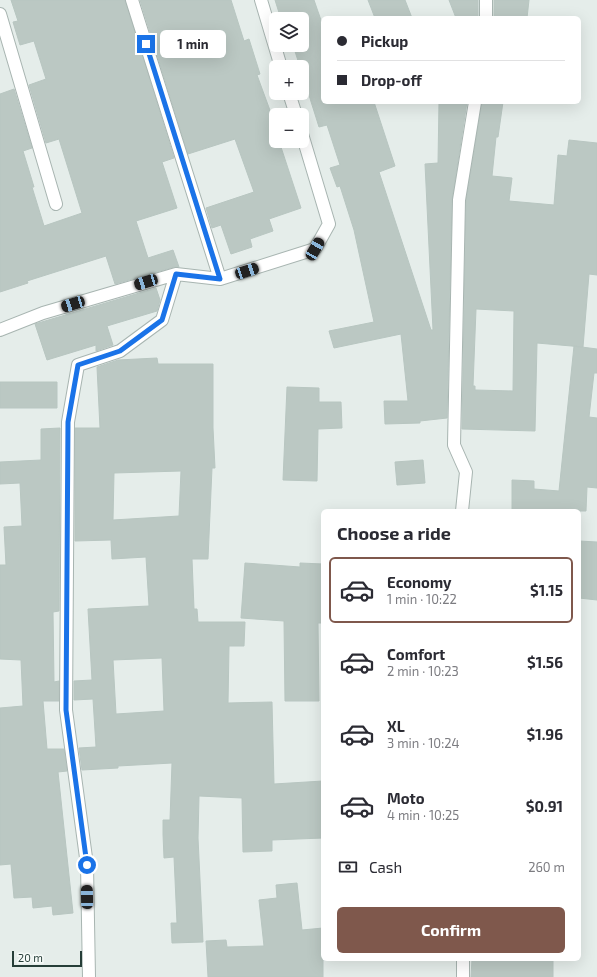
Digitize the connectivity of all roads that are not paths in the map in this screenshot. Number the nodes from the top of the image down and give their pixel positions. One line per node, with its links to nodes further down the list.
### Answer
1 (132, 0): 11 (street)
2 (261, 0): 6 (street)
3 (486, 0): 5 (street)
4 (0, 14): 9 (street)
5 (486, 16)
6 (279, 60)
7 (476, 104): 13 (street)
8 (306, 148): 11 (street)
9 (56, 204)
10 (176, 274): 11 (street); 12 (street); 15 (street)
11 (220, 279)
12 (0, 330)
13 (462, 509)
14 (463, 961): 16 (street)
15 (89, 977)
16 (463, 977)

